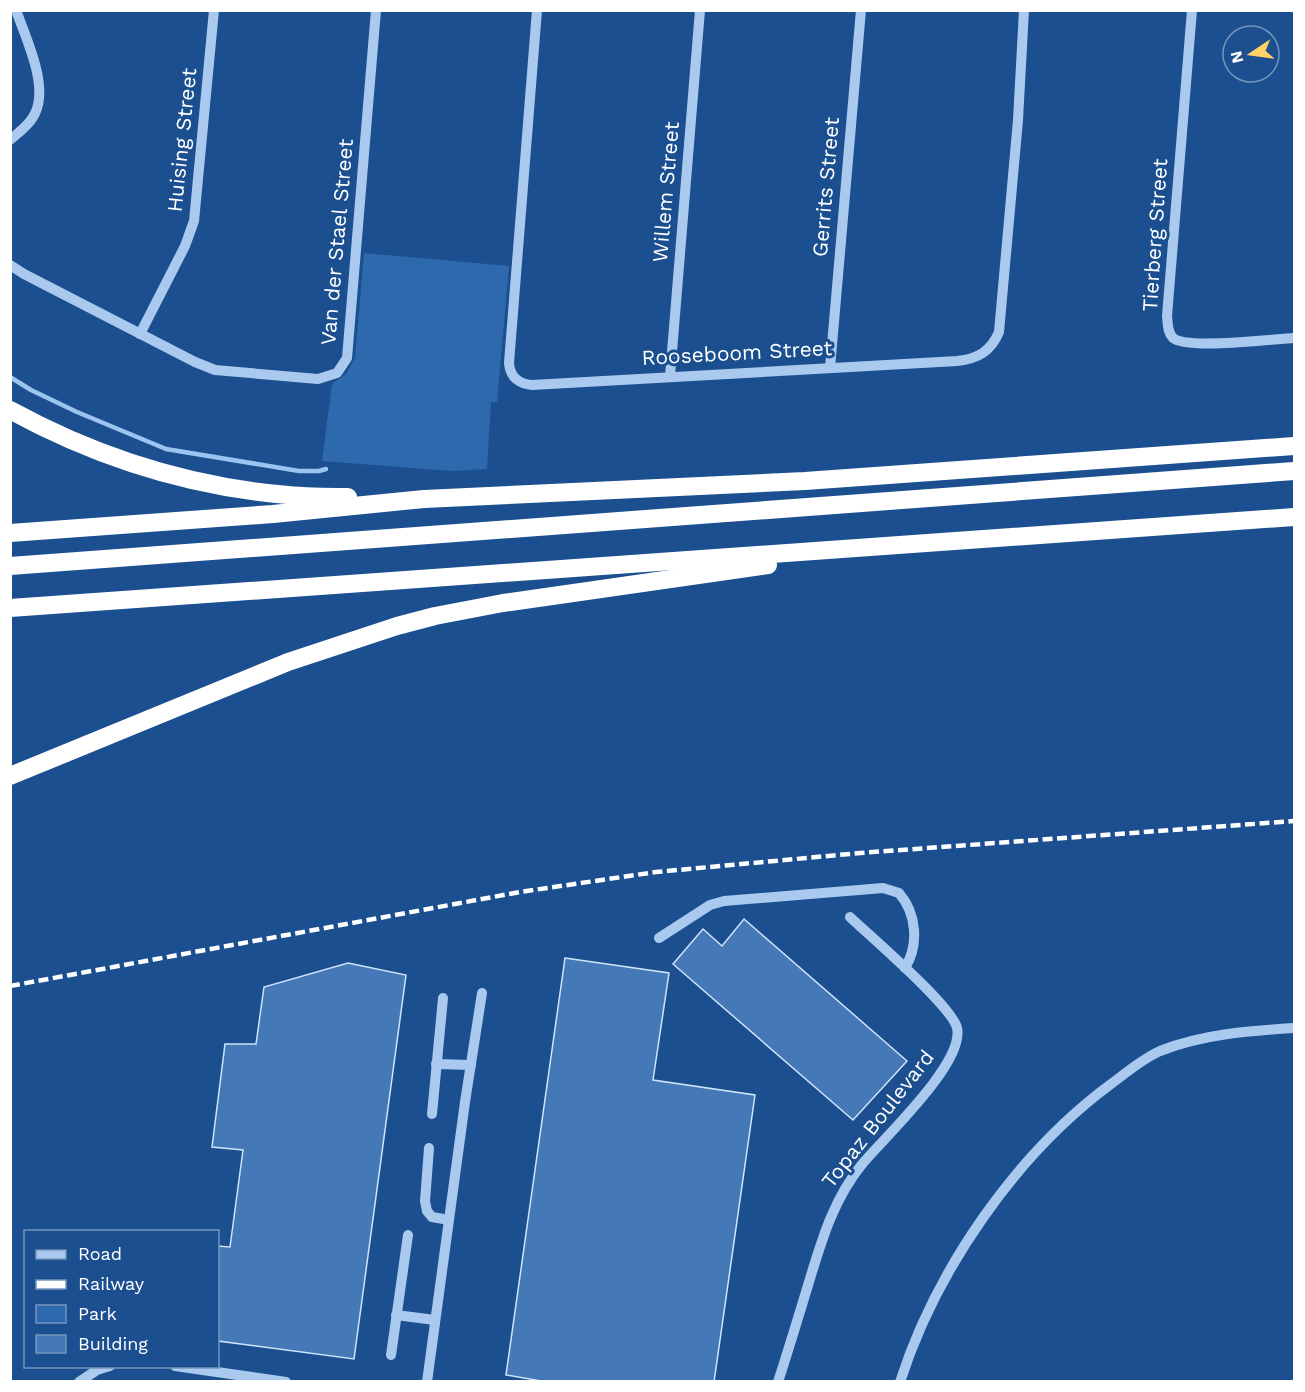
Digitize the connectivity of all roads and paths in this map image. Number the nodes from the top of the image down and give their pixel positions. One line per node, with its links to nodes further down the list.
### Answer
1 (16, 10): 9 (street)
2 (214, 10): 11 (street, Huising Street)
3 (376, 10): 11 (street, Van der Stael Street)
4 (537, 10): 14 (street, Rooseboom Street)
5 (700, 10): 14 (street, Willem Street)
6 (861, 10): 13 (street, Gerrits Street)
7 (1024, 10): 13 (street, Rooseboom Street)
8 (1192, 10): 12 (street, Tierberg Street)
9 (10, 140)
10 (10, 265): 11 (street, Van der Stael Street)
11 (140, 334)
12 (1294, 338)
13 (830, 368): 14 (street, Rooseboom Street)
14 (670, 376)
15 (10, 410): 18 (highway)
16 (1294, 446): 18 (highway)
17 (1294, 471): 22 (highway)
18 (424, 499): 20 (highway)
19 (1294, 516): 21 (highway)
20 (10, 533)
21 (898, 545): 23 (highway); 24 (highway)
22 (10, 566)
23 (10, 608)
24 (10, 776)
25 (850, 917): 27 (street, Topaz Boulevard)
26 (659, 938): 27 (street)
27 (905, 968): 46 (street, Topaz Boulevard)
28 (482, 993): 32 (street)
29 (443, 998): 31 (street)
30 (1294, 1028): 47 (street)
31 (436, 1064): 32 (street); 33 (street)
32 (471, 1065): 35 (street)
33 (432, 1114)
34 (429, 1148): 35 (street)
35 (449, 1220): 38 (street)
36 (408, 1236): 37 (street)
37 (396, 1315): 38 (street); 39 (street)
38 (435, 1320): 45 (street)
39 (391, 1355)
40 (104, 1368): 43 (street)
41 (187, 1368): 42 (street)
42 (250, 1379): 44 (street)
43 (79, 1382)
44 (286, 1382)
45 (427, 1382)
46 (778, 1382)
47 (900, 1382)

